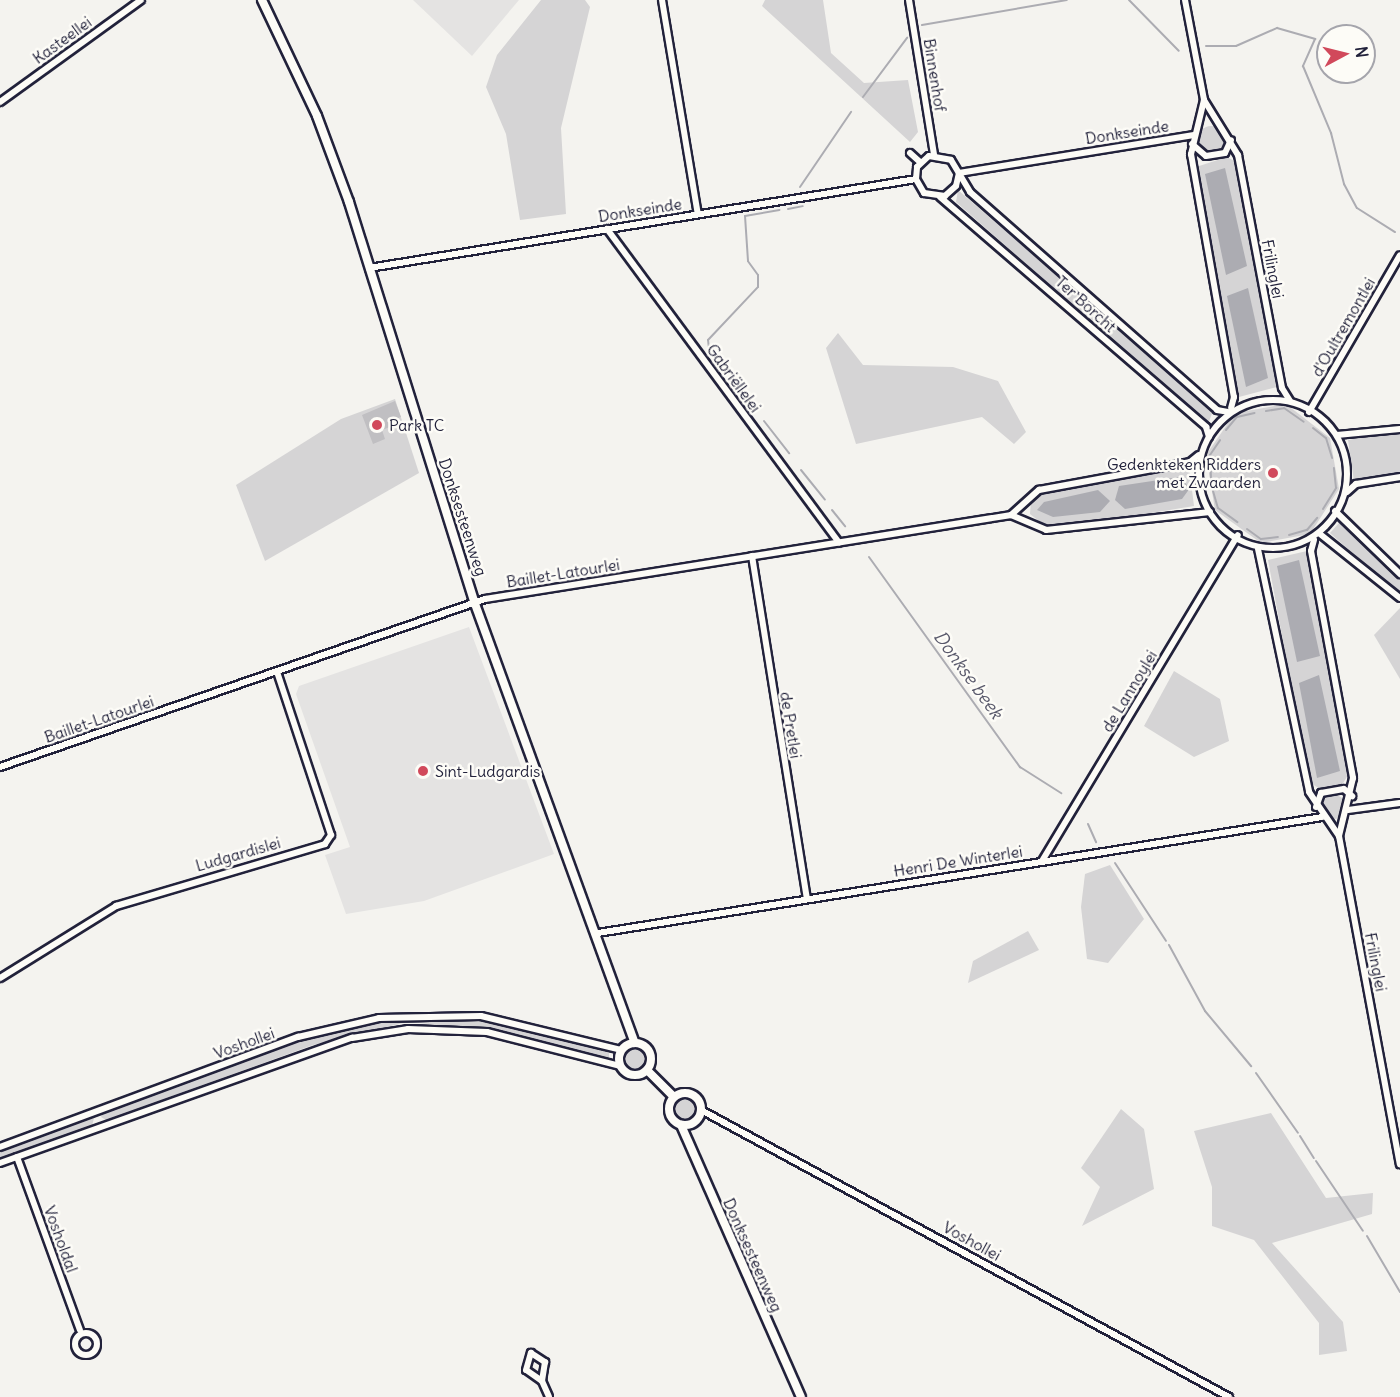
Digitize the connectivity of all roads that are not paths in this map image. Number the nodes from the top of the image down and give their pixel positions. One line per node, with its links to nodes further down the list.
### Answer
1 (141, 0): 7 (street, Kasteellei)
2 (262, 0): 20 (street, Donksesteenweg)
3 (662, 0): 17 (street)
4 (909, 0): 12 (street, Binnenhof)
5 (1185, 0): 6 (street, Frilinglei)
6 (1204, 100): 8 (street, Frilinglei); 9 (street, Frilinglei)
7 (0, 102)
8 (1194, 135): 10 (street, Frilinglei); 14 (street, Donkseinde)
9 (1231, 139): 10 (street); 21 (street, Frilinglei)
10 (1192, 144): 22 (street, Frilinglei)
11 (910, 153): 13 (street)
12 (934, 155): 13 (street); 14 (street)
13 (920, 162): 15 (street)
14 (959, 173): 16 (street); 22 (street, Ter Borcht)
15 (916, 179): 16 (street); 17 (street, Donkseinde)
16 (939, 197): 26 (street, Ter Borcht)
17 (698, 214): 18 (street, Donkseinde)
18 (607, 229): 20 (street, Donkseinde); 36 (street, Gabriëllelei)
19 (1400, 255): 23 (street, d'Oultremontlei)
20 (369, 268): 41 (street, Donksesteenweg)
21 (1290, 402): 22 (street); 23 (street)
22 (1229, 410): 26 (street)
23 (1309, 412): 25 (street)
24 (1400, 429): 25 (street)
25 (1337, 435): 29 (street)
26 (1209, 437): 27 (street)
27 (1199, 455): 31 (street); 32 (street)
28 (1400, 477): 29 (street)
29 (1346, 492): 30 (street)
30 (1335, 511): 33 (street); 39 (street)
31 (1210, 512): 32 (street); 34 (street)
32 (1011, 515): 36 (street, Baillet-Latourlei)
33 (1320, 534): 35 (street); 40 (street)
34 (1238, 535): 37 (street); 50 (street, de Lannoylei)
35 (1314, 539): 37 (street); 44 (street, Frilinglei)
36 (839, 543): 38 (street, Baillet-Latourlei)
37 (1258, 549): 46 (street)
38 (752, 556): 41 (street, Baillet-Latourlei); 51 (street, de Pretlei)
39 (1400, 574)
40 (1400, 597)
41 (475, 604): 42 (street, Baillet-Latourlei); 52 (street, Donksesteenweg)
42 (277, 672): 43 (street, Baillet-Latourlei); 53 (street, Ludgardislei)
43 (0, 767)
44 (1352, 796): 46 (street); 47 (street, Frilinglei)
45 (1400, 803): 47 (street)
46 (1316, 807): 48 (street)
47 (1348, 810): 49 (street, Frilinglei)
48 (1322, 817): 49 (street); 50 (street, Henri De Winterlei)
49 (1339, 836): 68 (street, Frilinglei)
50 (1042, 861): 51 (street, Henri De Winterlei)
51 (807, 899): 52 (street, Henri De Winterlei)
52 (598, 933): 56 (street, Donksesteenweg)
53 (0, 978)
54 (407, 1015): 55 (street); 57 (street, Voshollei); 62 (street, Voshollei)
55 (408, 1029): 58 (street, Voshollei); 63 (street, Voshollei)
56 (635, 1043): 57 (street); 59 (street, Donksesteenweg)
57 (622, 1050): 58 (street)
58 (620, 1066): 59 (street)
59 (647, 1070): 60 (street, Donksesteenweg)
60 (674, 1097): 61 (street, Donksesteenweg); 64 (street, Donksesteenweg)
61 (701, 1110): 64 (street); 73 (street, Voshollei)
62 (96, 1112): 63 (street); 65 (street, Voshollei)
63 (101, 1125): 66 (street, Voshollei)
64 (681, 1125): 72 (street, Donksesteenweg)
65 (0, 1147)
66 (17, 1157): 67 (street, Voshollei); 69 (street, Vosholdal)
67 (0, 1163)
68 (1400, 1164)
69 (80, 1330)
70 (542, 1381): 70 (street); 71 (street)
71 (549, 1397)
72 (801, 1397)
73 (1229, 1397)

